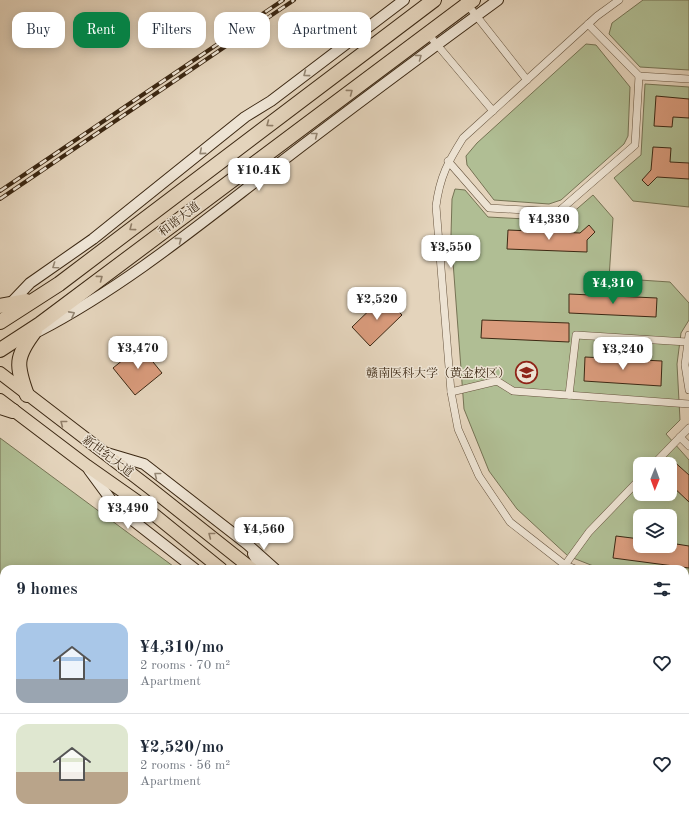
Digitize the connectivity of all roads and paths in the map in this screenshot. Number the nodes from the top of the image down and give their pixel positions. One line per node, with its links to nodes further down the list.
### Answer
1 (404, 0): 15 (street, one-way to 15)
2 (434, 0): 14 (highway, 和谐大道, one-way to 14)
3 (498, 0): 6 (street)
4 (619, 0): 7 (street)
5 (470, 2): 6 (street); 8 (highway, 和谐大道)
6 (476, 16): 8 (street); 11 (street)
7 (588, 24): 9 (street); 11 (street)
8 (432, 39): 12 (street); 17 (highway, 和谐大道, one-way to 8)
9 (639, 76): 10 (street); 13 (street)
10 (689, 79)
11 (527, 80): 12 (street)
12 (493, 111): 13 (street)
13 (448, 161): 22 (street)
14 (32, 300): 15 (highway); 16 (highway, 和谐大道)
15 (3, 308)
16 (0, 322)
17 (36, 329): 19 (highway, 和谐大道); 23 (highway)
18 (688, 339): 21 (street); 24 (street)
19 (0, 351)
20 (0, 373): 23 (main road, 新世纪大道)
21 (689, 390)
22 (451, 392): 24 (street); 41 (street)
23 (27, 395): 31 (main road, 新世纪大道, one-way to 23)
24 (569, 395): 26 (street)
25 (0, 400): 27 (main road, 新世纪大道)
26 (689, 404)
27 (7, 409): 33 (main road, 新世纪大道)
28 (689, 428): 29 (street)
29 (680, 437): 30 (street); 32 (street)
30 (689, 446)
31 (99, 451): 35 (street, one-way to 31); 38 (main road, 新世纪大道, one-way to 31)
32 (661, 457)
33 (87, 466): 36 (street); 37 (main road, 新世纪大道)
34 (633, 486): 41 (street)
35 (247, 544): 39 (street); 40 (street)
36 (190, 565)
37 (216, 565)
38 (247, 565)
39 (260, 565)
40 (271, 565)
41 (564, 565)

